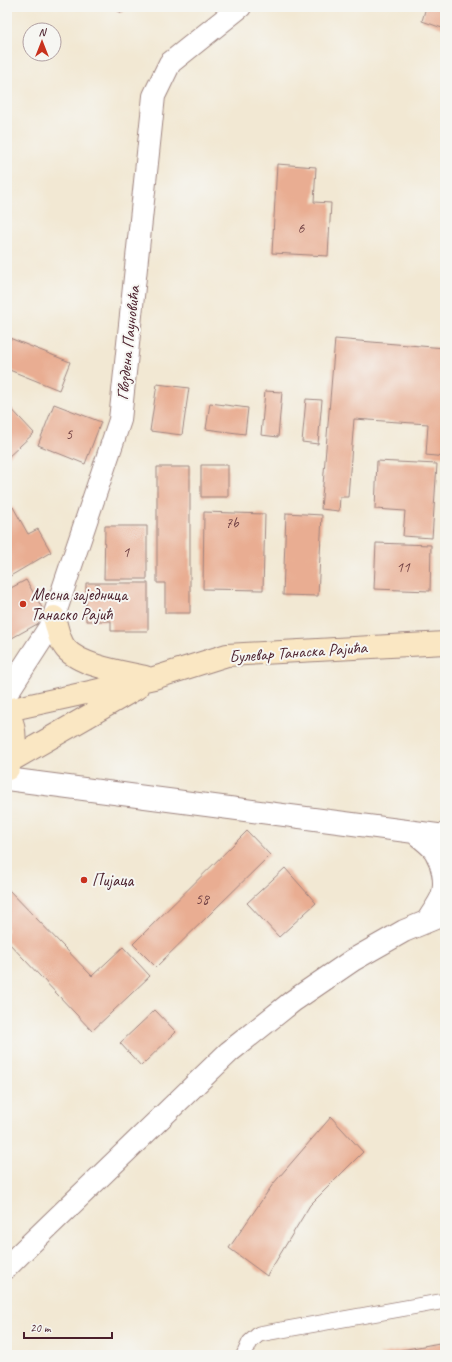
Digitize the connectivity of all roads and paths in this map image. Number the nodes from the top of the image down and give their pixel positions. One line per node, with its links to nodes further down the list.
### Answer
1 (240, 7): 2 (street, Гвоздена Пауновића)
2 (54, 617): 4 (main road); 5 (street, Гвоздена Пауновића)
3 (445, 643): 4 (main road, Булевар Танаска Рајића)
4 (154, 678): 5 (main road); 6 (main road)
5 (7, 704): 6 (main road)
6 (9, 770): 7 (street)
7 (414, 832): 8 (street); 9 (street)
8 (445, 836)
9 (436, 917): 10 (street)
10 (7, 1267)
11 (445, 1301): 12 (lane)
12 (244, 1355)

